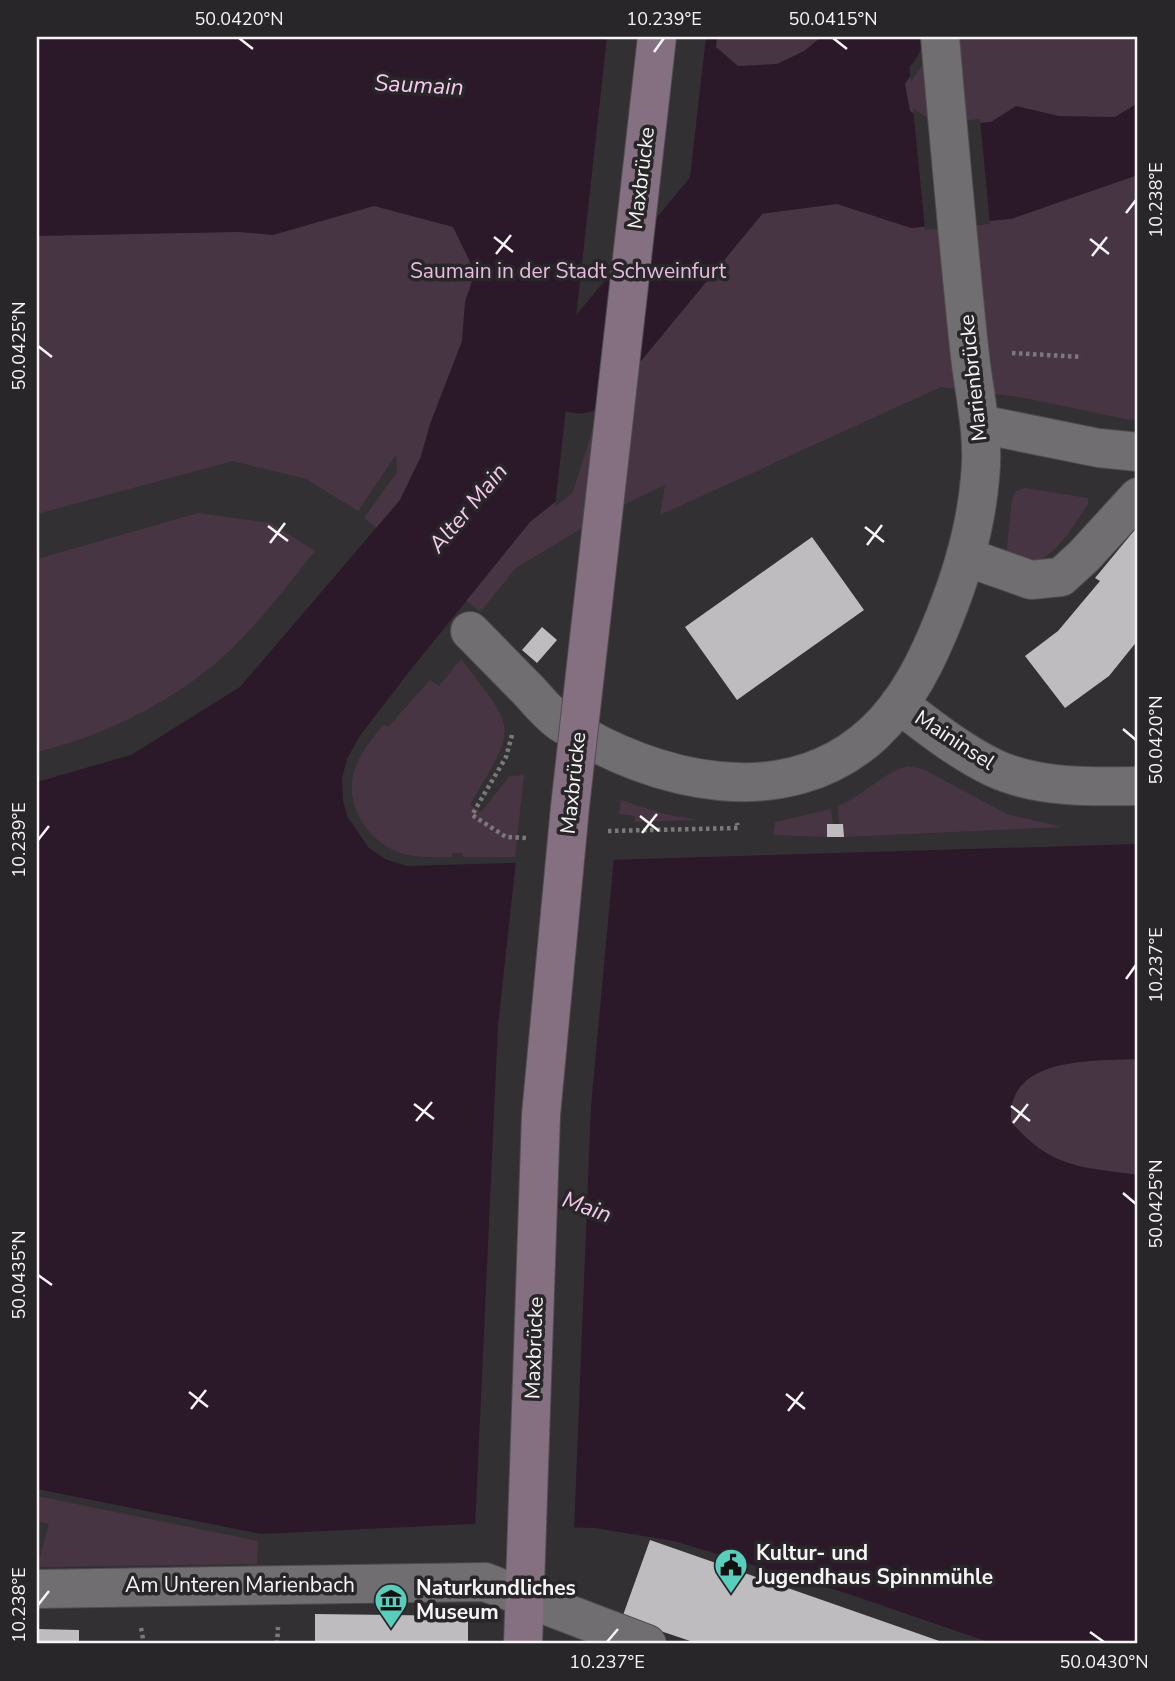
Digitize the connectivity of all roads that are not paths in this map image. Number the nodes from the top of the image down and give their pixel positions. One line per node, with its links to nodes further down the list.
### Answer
1 (657, 37): 11 (main road, Maxbrücke, bridge)
2 (940, 37): 3 (street, Marienbrücke)
3 (980, 424): 4 (street); 6 (street, Marienbrücke)
4 (1138, 452)
5 (1138, 497): 6 (street)
6 (966, 557): 8 (street, Marienbrücke)
7 (470, 631): 8 (street, Maininsel)
8 (899, 704): 9 (street, Maininsel)
9 (1138, 786)
10 (37, 1589): 11 (street, Am Unteren Marienbach)
11 (525, 1595): 12 (main road, Maxbrücke); 13 (street, Am Unteren Marienbach)
12 (523, 1644)
13 (647, 1644)

